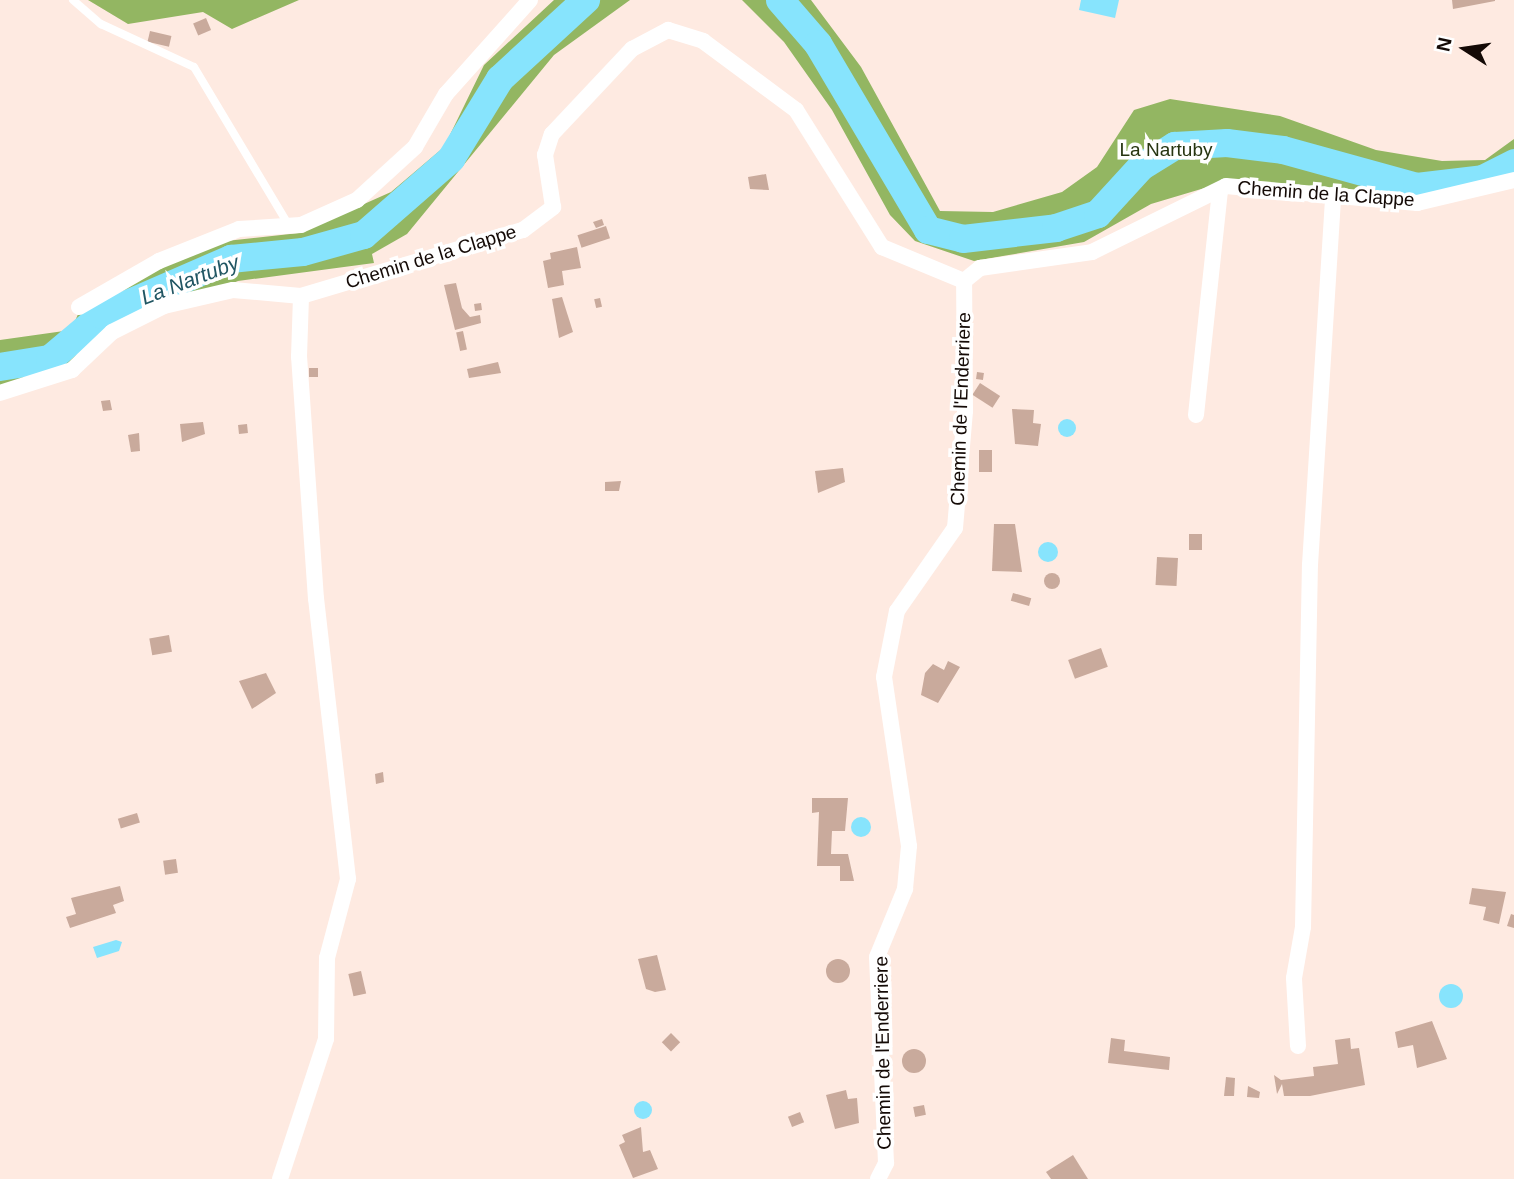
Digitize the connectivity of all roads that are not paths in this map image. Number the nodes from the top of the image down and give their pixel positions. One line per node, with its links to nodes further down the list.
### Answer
1 (72, 0): 6 (lane)
2 (530, 0): 6 (street)
3 (1514, 180): 5 (street, Chemin de la Clappe)
4 (1220, 190): 5 (street, Chemin de la Clappe); 7 (street, Chemin de la Clappe); 11 (street)
5 (1333, 195): 12 (street)
6 (289, 226): 9 (street)
7 (964, 281): 8 (street, Chemin de la Clappe); 14 (street, Chemin de l'Enderriere)
8 (301, 296): 10 (street, Chemin de la Clappe); 13 (street)
9 (79, 307)
10 (0, 393)
11 (1196, 415)
12 (1298, 1045)
13 (280, 1179)
14 (878, 1179)

